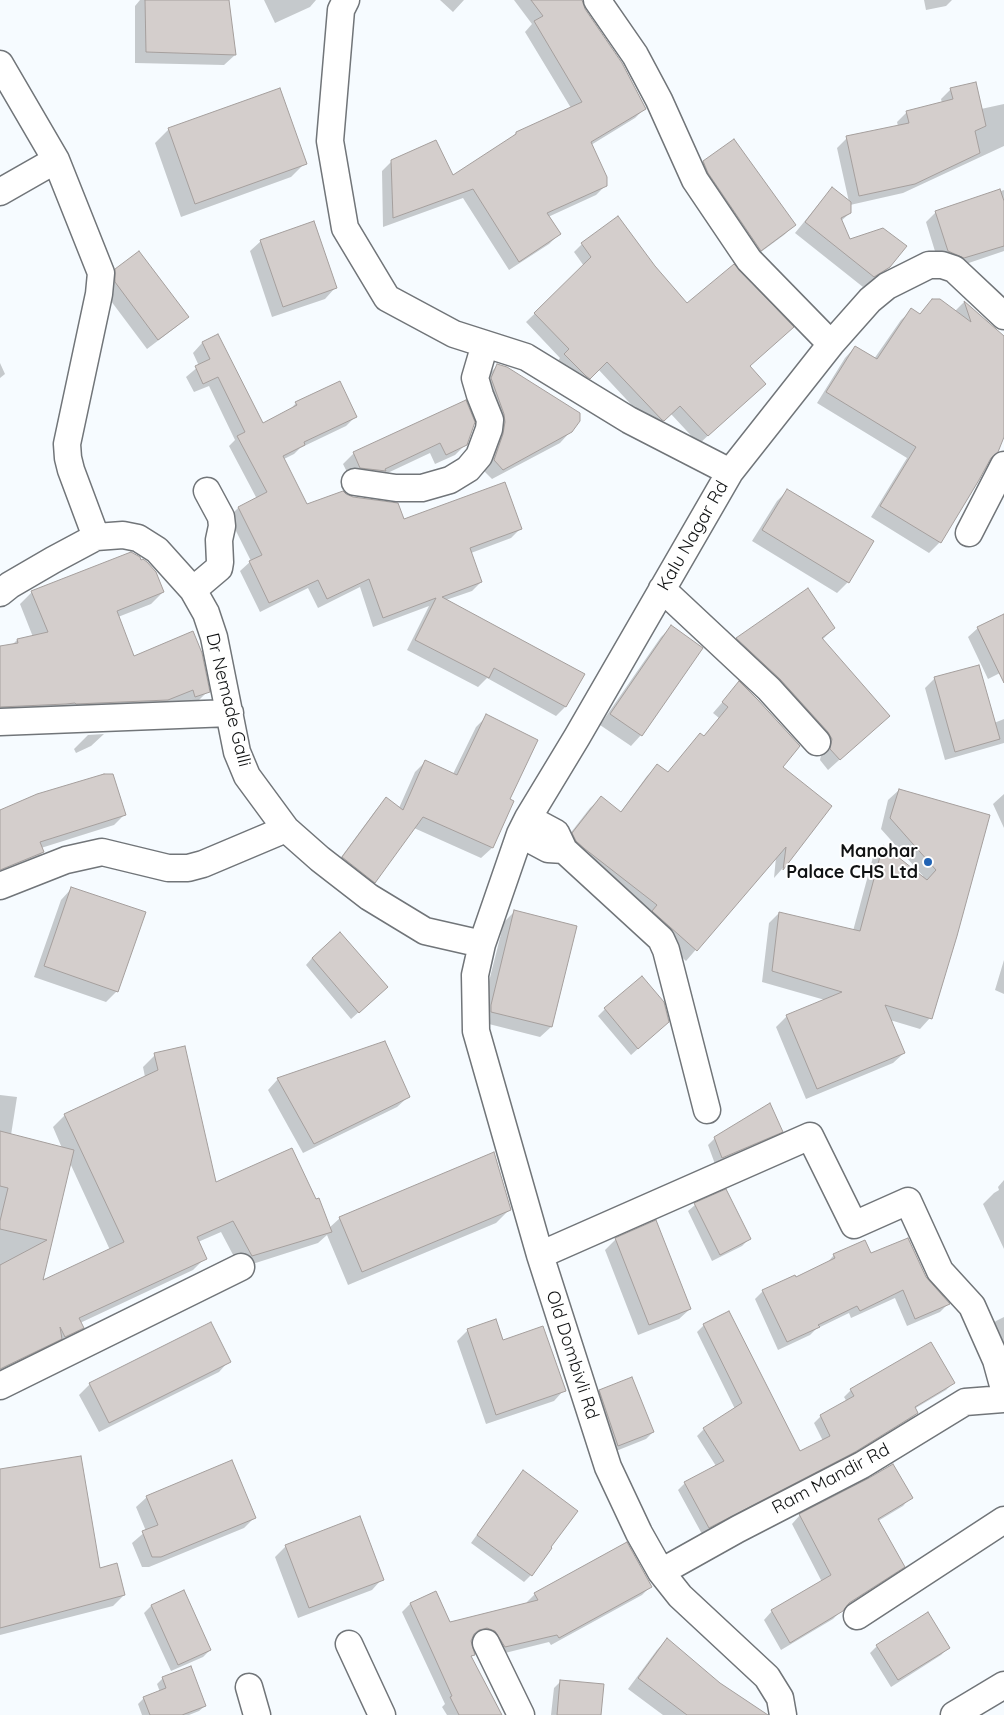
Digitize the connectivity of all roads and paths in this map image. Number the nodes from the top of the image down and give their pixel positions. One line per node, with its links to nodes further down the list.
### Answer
1 (597, 0): 8 (street)
2 (339, 3): 7 (street)
3 (0, 64): 4 (street)
4 (56, 160): 5 (street); 15 (street)
5 (0, 192)
6 (1004, 316): 8 (street, Kalu Nagar Rd)
7 (485, 344): 10 (street); 11 (street)
8 (831, 344): 10 (street, Kalu Nagar Rd)
9 (1004, 465): 13 (street)
10 (730, 472): 16 (street, Kalu Nagar Rd)
11 (355, 482)
12 (207, 491): 17 (street)
13 (995, 503): 14 (street)
14 (969, 533)
15 (96, 537): 17 (street, Dr Nemade Galli); 18 (street, Dr Nemade Galli)
16 (662, 589): 21 (street); 22 (street, Kalu Nagar Rd)
17 (193, 590): 19 (street, Dr Nemade Galli)
18 (0, 593)
19 (230, 713): 20 (street); 23 (street, Dr Nemade Galli)
20 (0, 722)
21 (818, 742)
22 (524, 826): 25 (street, Kalu Nagar Rd); 26 (street)
23 (286, 828): 24 (street); 25 (street, Dr Nemade Galli)
24 (0, 886)
25 (482, 944): 27 (street, Old Dombivli Rd)
26 (707, 1110)
27 (540, 1255): 30 (street); 33 (street, Old Dombivli Rd)
28 (241, 1267): 29 (street)
29 (0, 1386)
30 (1004, 1389)
31 (1004, 1399): 33 (street, Ram Mandir Rd)
32 (1004, 1520): 34 (street)
33 (661, 1572): 42 (street, Old Dombivli Rd)
34 (857, 1616)
35 (486, 1643): 41 (street)
36 (350, 1644): 40 (street)
37 (1004, 1685): 43 (street)
38 (249, 1687): 39 (street)
39 (257, 1715)
40 (382, 1715)
41 (521, 1715)
42 (783, 1715)
43 (954, 1715)

